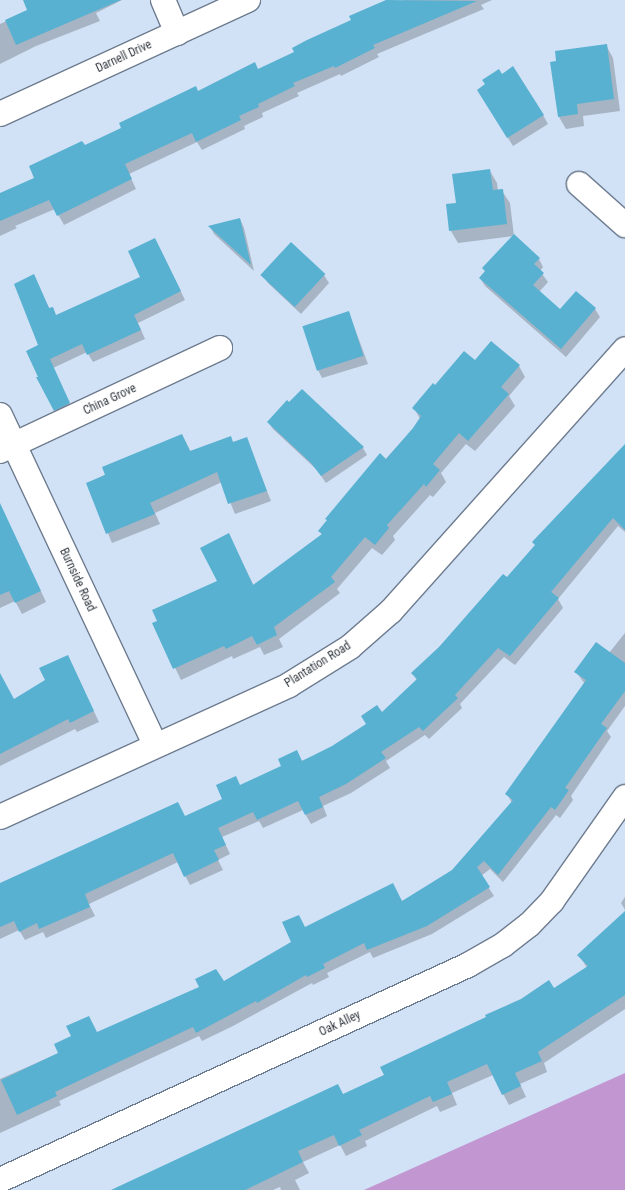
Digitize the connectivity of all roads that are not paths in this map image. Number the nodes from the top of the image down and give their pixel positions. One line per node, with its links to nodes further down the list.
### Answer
1 (163, 0): 3 (street)
2 (248, 0): 3 (street, Darnell Drive)
3 (176, 33): 4 (street, Darnell Drive)
4 (0, 114)
5 (579, 184): 6 (street)
6 (625, 225)
7 (220, 348): 10 (street, China Grove)
8 (625, 349): 11 (street, Plantation Road)
9 (0, 415): 10 (street, Burnside Road)
10 (7, 448): 11 (street, Burnside Road)
11 (155, 745): 13 (street, Plantation Road)
12 (625, 797): 14 (street, Oak Alley)
13 (0, 817)
14 (0, 1180)

